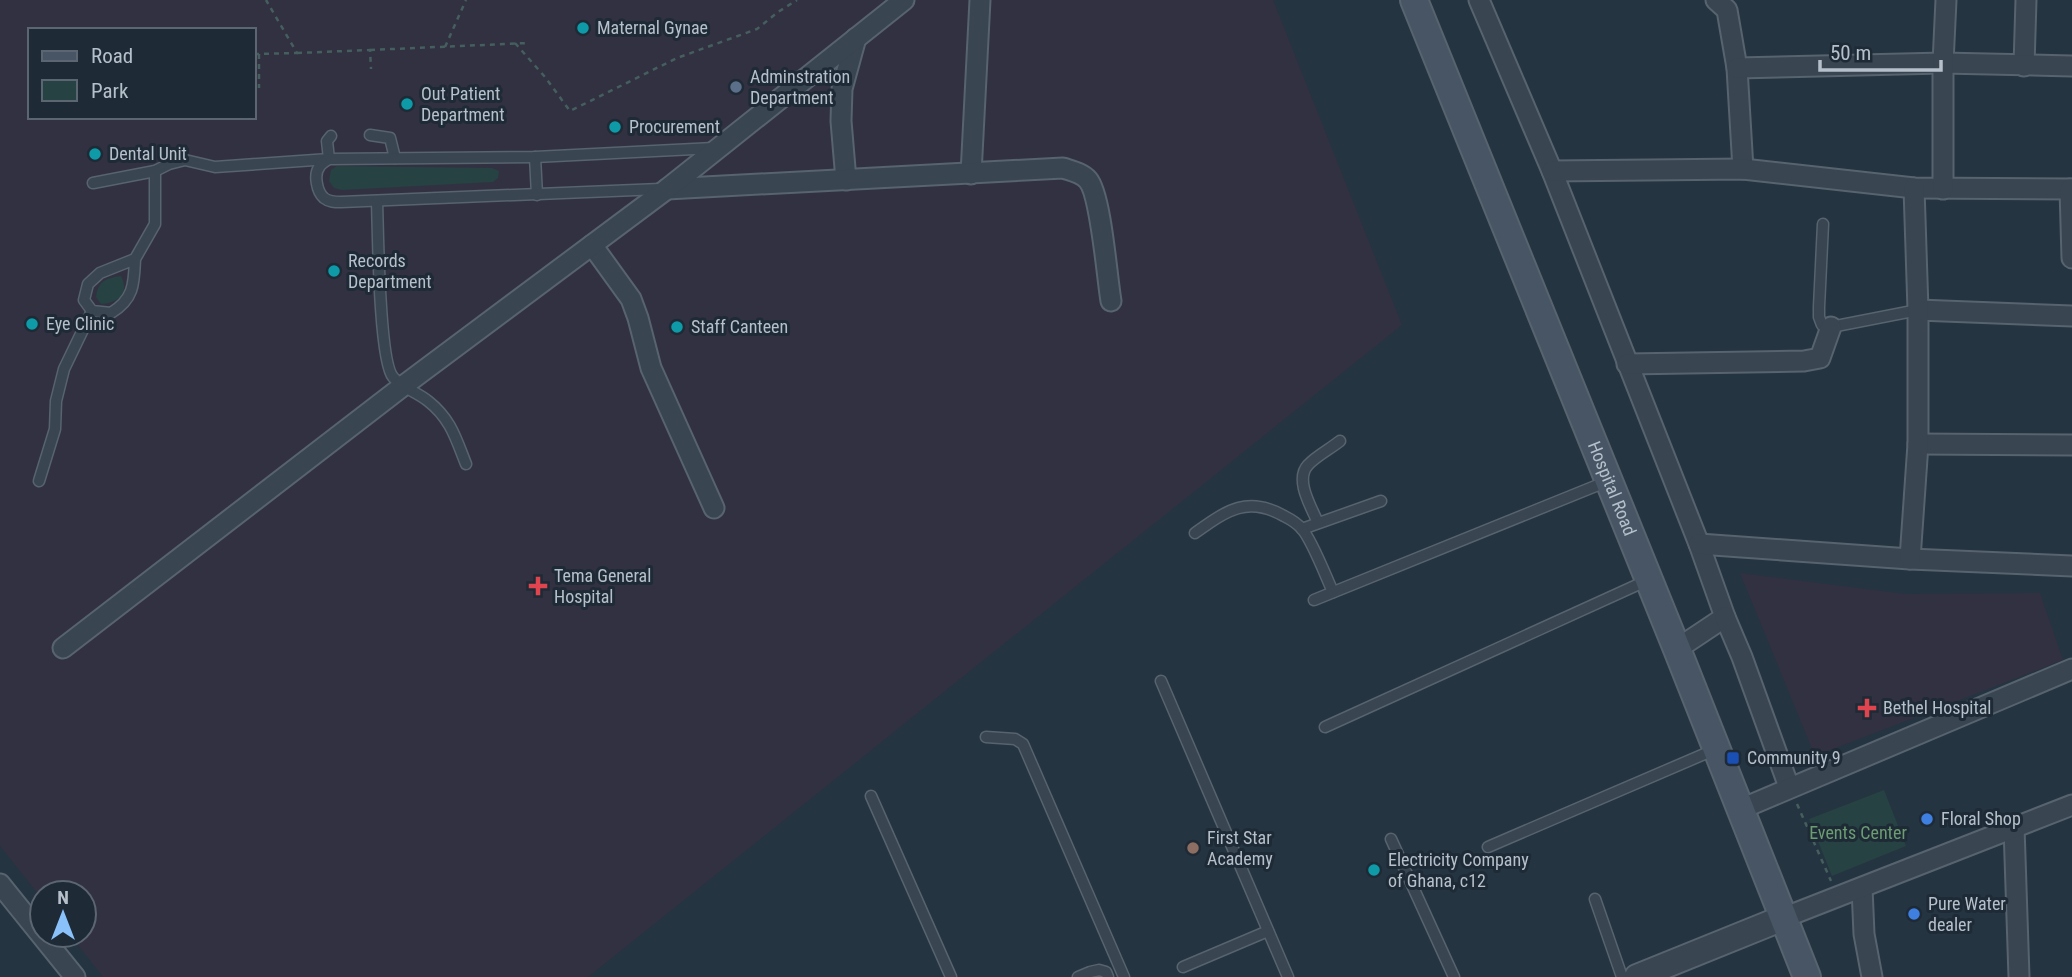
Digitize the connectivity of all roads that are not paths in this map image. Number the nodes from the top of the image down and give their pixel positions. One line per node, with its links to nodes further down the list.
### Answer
1 (904, 0): 8 (street)
2 (980, 0): 22 (street)
3 (1414, 0): 47 (main road, Hospital Road)
4 (1479, 0): 21 (street)
5 (1716, 0): 12 (street)
6 (1946, 0): 9 (street)
7 (2026, 0): 10 (street)
8 (856, 38): 15 (street); 23 (street)
9 (1943, 63): 10 (street); 12 (street); 27 (street)
10 (2024, 66): 11 (street)
11 (2072, 66)
12 (1737, 68): 19 (street)
13 (331, 135): 18 (lane)
14 (370, 135): 17 (lane)
15 (718, 148): 16 (lane); 26 (street)
16 (535, 157): 17 (lane); 29 (lane)
17 (394, 158): 18 (lane)
18 (329, 159): 20 (lane); 30 (lane)
19 (1743, 169): 21 (street); 25 (street)
20 (155, 171): 24 (lane); 34 (lane)
21 (1552, 171): 40 (street)
22 (971, 174): 23 (street); 35 (street)
23 (846, 180): 26 (street)
24 (93, 183)
25 (1914, 188): 27 (street); 36 (street)
26 (667, 189): 29 (lane); 32 (street)
27 (1943, 189): 28 (street)
28 (2071, 189): 33 (street)
29 (537, 195): 30 (lane)
30 (377, 201): 41 (lane)
31 (1823, 224): 39 (lane)
32 (592, 245): 41 (street); 49 (street)
33 (2072, 258)
34 (135, 259): 37 (lane); 37 (lane)
35 (1111, 301)
36 (1918, 310): 38 (street); 39 (lane); 43 (street)
37 (92, 312): 46 (lane)
38 (2072, 316)
39 (1831, 327): 40 (street)
40 (1628, 364): 53 (street)
41 (402, 386): 45 (lane); 60 (street)
42 (1340, 441): 50 (lane)
43 (1918, 444): 44 (street); 54 (street)
44 (2072, 445)
45 (466, 464)
46 (39, 481)
47 (1608, 481): 56 (main road, Hospital Road); 57 (lane)
48 (1381, 501): 50 (lane)
49 (715, 508)
50 (1318, 523): 51 (lane)
51 (1302, 529): 52 (lane); 57 (lane)
52 (1195, 533)
53 (1699, 544): 54 (street); 59 (street)
54 (1910, 559): 55 (street)
55 (2072, 566)
56 (1648, 580): 61 (main road, Hospital Road); 64 (lane)
57 (1333, 592): 58 (lane)
58 (1314, 600)
59 (1725, 617): 61 (street); 67 (street)
60 (63, 649)
61 (1676, 649): 66 (main road, Hospital Road)
62 (2072, 669): 67 (street)
63 (1161, 681): 78 (lane)
64 (1325, 727)
65 (986, 737): 84 (lane)
66 (1716, 748): 70 (main road, Hospital Road); 73 (lane)
67 (1789, 787): 70 (street)
68 (871, 796): 81 (lane)
69 (2072, 805): 71 (street)
70 (1741, 808): 77 (main road, Hospital Road)
71 (2014, 827): 75 (street); 91 (street)
72 (1391, 839): 86 (lane)
73 (1488, 847)
74 (0, 884): 80 (street)
75 (1861, 888): 77 (street); 90 (street)
76 (1595, 899): 87 (lane)
77 (1783, 918): 88 (street); 89 (main road, Hospital Road)
78 (1268, 932): 79 (lane); 85 (lane)
79 (1183, 967)
80 (75, 977)
81 (951, 977)
82 (1078, 977): 83 (lane)
83 (1108, 977)
84 (1124, 977)
85 (1288, 977)
86 (1454, 977)
87 (1622, 977)
88 (1637, 977)
89 (1807, 977)
90 (1872, 977)
91 (2019, 977)

